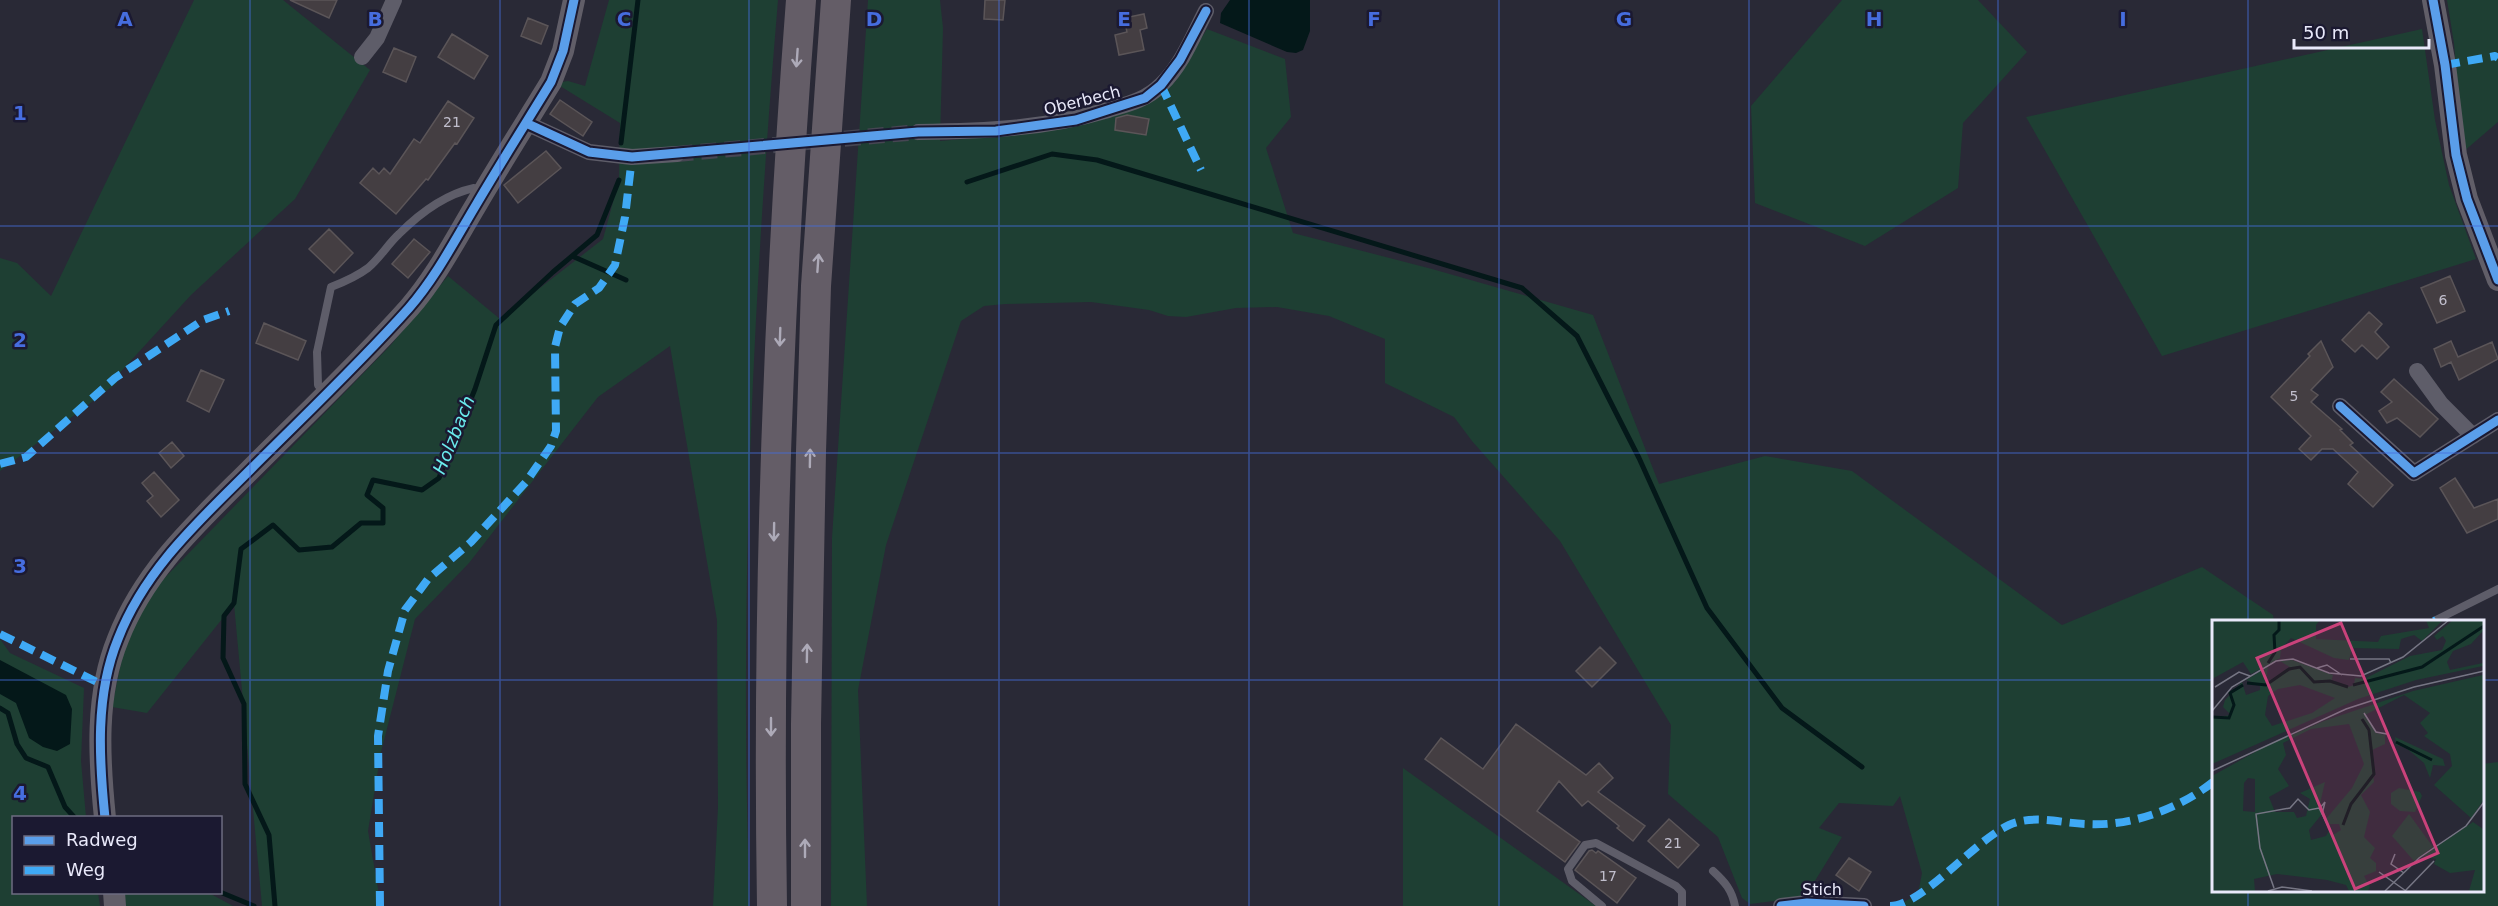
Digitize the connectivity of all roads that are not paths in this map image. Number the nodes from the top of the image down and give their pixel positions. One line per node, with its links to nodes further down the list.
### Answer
1 (394, 0): 7 (street)
2 (574, 0): 8 (street)
3 (801, 0): 22 (highway, one-way to 22)
4 (836, 0): 23 (highway, one-way to 4)
5 (2433, 0): 12 (street)
6 (1206, 11): 9 (street, Oberbech)
7 (362, 57)
8 (526, 123): 10 (street); 11 (street)
9 (918, 132)
10 (677, 154)
11 (483, 194): 14 (street); 14 (lane)
12 (2498, 280)
13 (2418, 371): 17 (street)
14 (327, 394): 20 (street)
15 (2340, 406): 17 (street)
16 (2498, 420): 17 (street)
17 (2473, 436)
18 (2498, 589): 19 (lane)
19 (2436, 620)
20 (105, 816)
21 (1713, 871): 26 (lane)
22 (772, 906)
23 (806, 906)
24 (1602, 906): 25 (lane)
25 (1682, 906)
26 (1735, 906)
27 (1781, 906): 28 (street, Stich)
28 (1864, 906)

